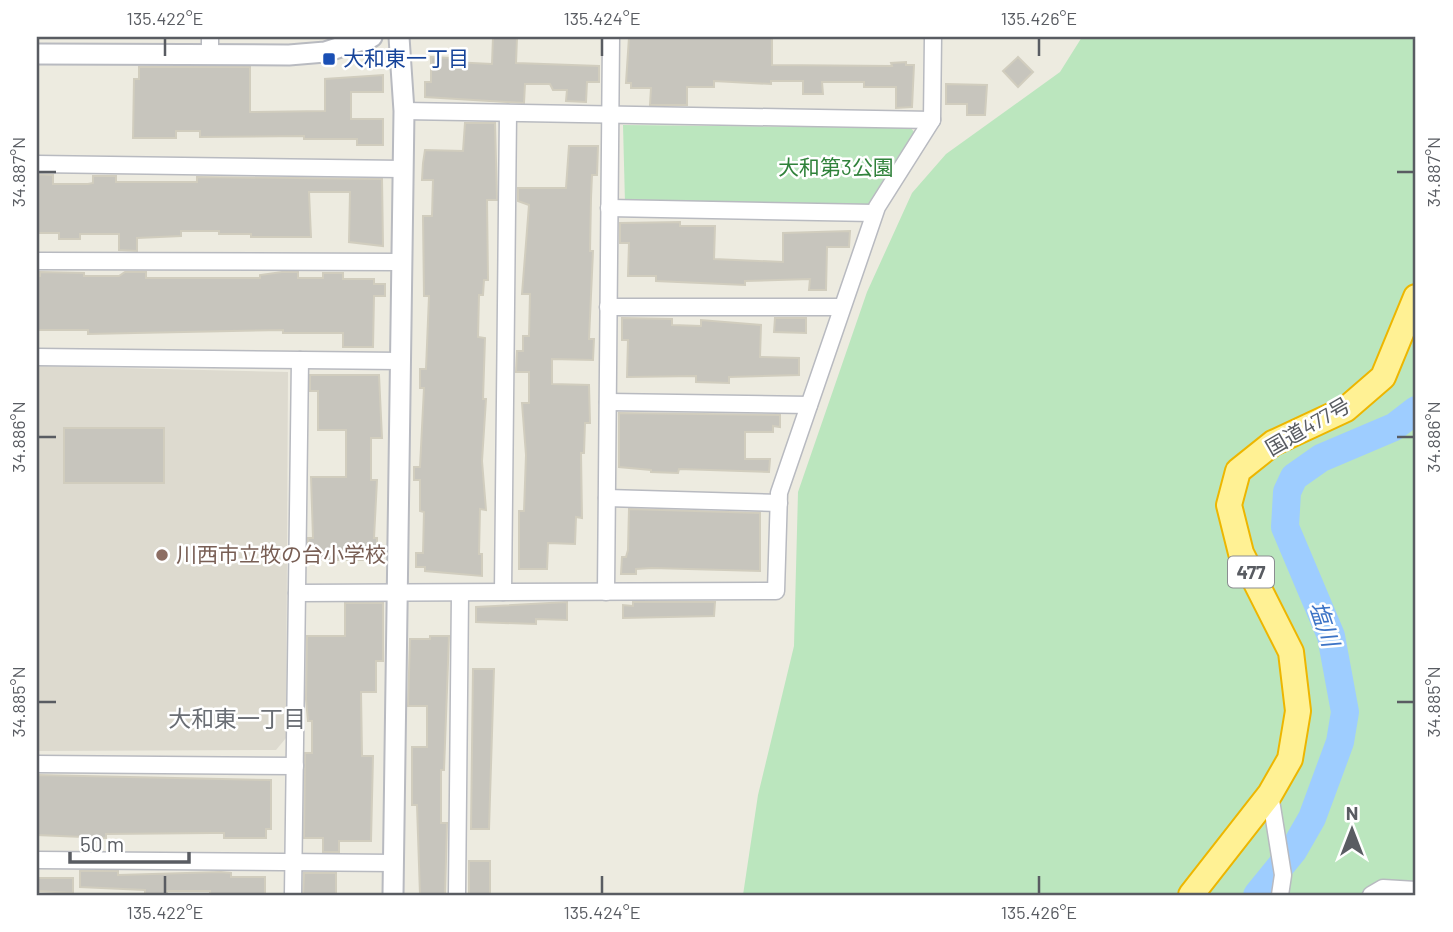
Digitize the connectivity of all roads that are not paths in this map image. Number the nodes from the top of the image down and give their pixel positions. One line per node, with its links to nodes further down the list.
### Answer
1 (372, 37): 5 (street)
2 (399, 37): 7 (street)
3 (611, 37): 9 (street)
4 (933, 37): 10 (street)
5 (210, 46): 6 (street)
6 (37, 54)
7 (404, 111): 8 (street); 12 (street)
8 (508, 113): 9 (street); 27 (street)
9 (610, 114): 10 (street); 13 (street)
10 (932, 120): 14 (street)
11 (37, 164): 12 (street)
12 (402, 169): 16 (street)
13 (609, 208): 14 (street); 18 (street)
14 (874, 213): 19 (street)
15 (37, 261): 16 (street)
16 (401, 262): 22 (street)
17 (1416, 297): 34 (highway, 国道477号 / 477)
18 (608, 307): 19 (street); 23 (street)
19 (842, 307): 24 (street)
20 (37, 357): 21 (street)
21 (300, 360): 22 (street); 29 (street)
22 (400, 361): 30 (street)
23 (608, 402): 24 (street); 25 (street)
24 (809, 405): 26 (street)
25 (607, 498): 26 (street); 28 (street)
26 (779, 503): 28 (street)
27 (503, 592): 28 (street); 31 (street)
28 (606, 592)
29 (297, 593): 30 (street); 33 (street)
30 (400, 593): 31 (street); 37 (street)
31 (460, 593): 41 (street)
32 (37, 764): 33 (street)
33 (295, 766): 36 (street)
34 (1270, 794): 42 (highway, 国道477号 / 477); 43 (street)
35 (37, 860): 36 (street)
36 (293, 862): 37 (street); 39 (street)
37 (394, 863): 40 (street)
38 (1416, 890): 44 (street)
39 (293, 895)
40 (393, 895)
41 (457, 895)
42 (1191, 895)
43 (1280, 895)
44 (1371, 895)

